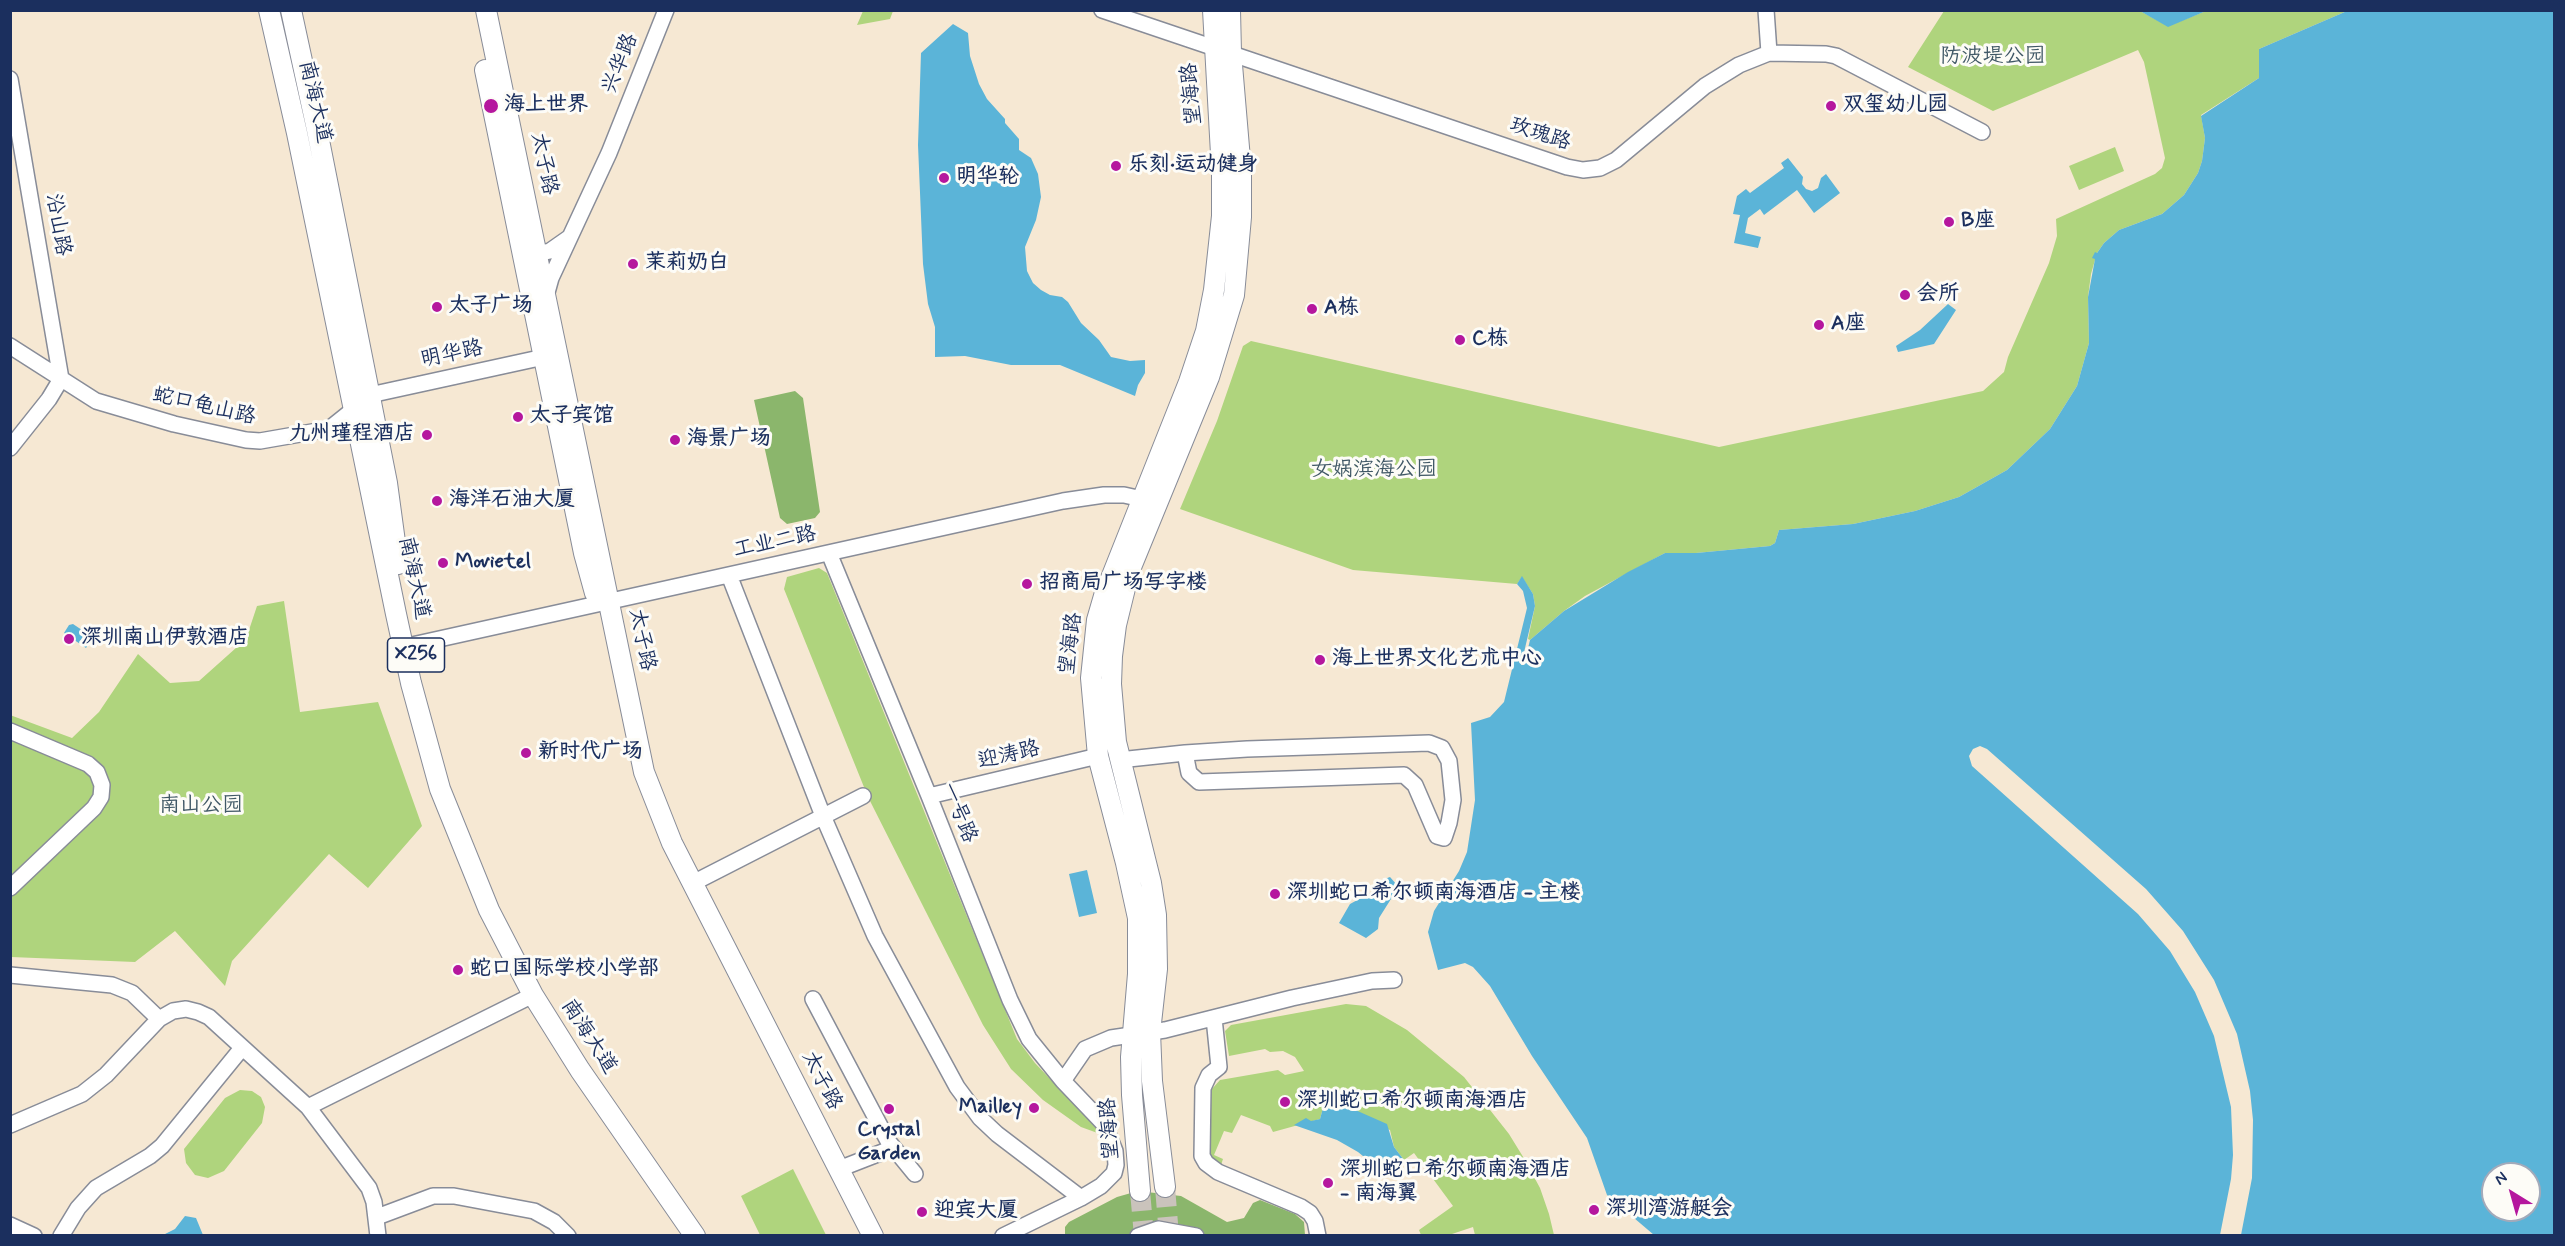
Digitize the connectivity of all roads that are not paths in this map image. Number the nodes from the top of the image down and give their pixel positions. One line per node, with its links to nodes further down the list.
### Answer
1 (269, 10): 21 (main road, 南海大道 / X256)
2 (291, 10): 20 (main road, 南海大道 / X256)
3 (473, 10): 18 (main road, 太子路)
4 (486, 10): 15 (main road, 太子路)
5 (666, 10): 14 (street, 兴华路)
6 (1102, 10): 10 (street, 玫瑰路)
7 (1213, 10): 10 (main road, 望海路)
8 (1230, 10): 10 (main road, 望海路)
9 (1766, 10): 11 (street)
10 (1222, 50): 11 (street, 玫瑰路); 23 (main road, 望海路)
11 (1769, 53): 13 (street)
12 (10, 79): 19 (street, 沿山路)
13 (1982, 132)
14 (574, 233): 15 (street, 兴华路); 16 (street, 兴华路)
15 (536, 249): 16 (main road, 太子路)
16 (546, 296): 26 (main road, 太子路)
17 (10, 346): 19 (street, 蛇口龟山路)
18 (544, 357): 20 (street, 明华路); 26 (main road, 太子路)
19 (61, 379): 21 (street, 蛇口龟山路); 22 (street)
20 (369, 397): 21 (street, 蛇口龟山路); 27 (main road, 南海大道 / X256)
21 (353, 411): 27 (main road, 南海大道 / X256)
22 (10, 448)
23 (1149, 501): 24 (street, 工业二路); 30 (main road, 望海路); 31 (main road, 望海路)
24 (828, 553): 25 (street, 工业二路); 33 (street, 一号路)
25 (729, 575): 26 (street, 工业二路); 34 (street)
26 (603, 603): 27 (street, 工业二路); 35 (main road, 太子路); 62 (main road, 太子路)
27 (408, 645): 39 (main road, 南海大道 / X256); 61 (main road, 南海大道 / X256)
28 (10, 731): 36 (street)
29 (1185, 753): 29 (street); 31 (street)
30 (1098, 756): 33 (street, 迎涛路); 43 (main road, 望海路)
31 (1119, 759): 43 (main road, 望海路)
32 (863, 796): 34 (street)
33 (929, 796): 45 (street, 一号路)
34 (823, 816): 35 (street); 53 (street)
35 (693, 883): 49 (main road, 太子路)
36 (10, 888)
37 (10, 975): 42 (street)
38 (1394, 980): 41 (street)
39 (533, 995): 46 (street); 60 (main road, 南海大道 / X256)
40 (813, 999): 48 (street)
41 (1214, 1018): 43 (street); 67 (street)
42 (159, 1019): 44 (street); 47 (street)
43 (1141, 1034): 45 (street); 51 (main road, 望海路); 52 (main road, 望海路)
44 (242, 1048): 46 (street); 57 (street)
45 (1063, 1081): 53 (street, 一号路)
46 (308, 1107): 54 (street)
47 (10, 1125)
48 (893, 1148): 49 (street); 50 (street)
49 (839, 1169): 63 (main road, 太子路)
50 (915, 1174)
51 (1165, 1187)
52 (1140, 1191)
53 (1081, 1198): 64 (street, 一号路)
54 (377, 1217): 58 (street); 59 (street)
55 (10, 1225): 56 (street)
56 (34, 1236)
57 (61, 1236)
58 (378, 1236)
59 (568, 1236)
60 (695, 1236)
61 (709, 1236)
62 (858, 1236)
63 (873, 1236)
64 (1003, 1236)
65 (1138, 1236): 66 (street)
66 (1196, 1236)
67 (1318, 1236)

